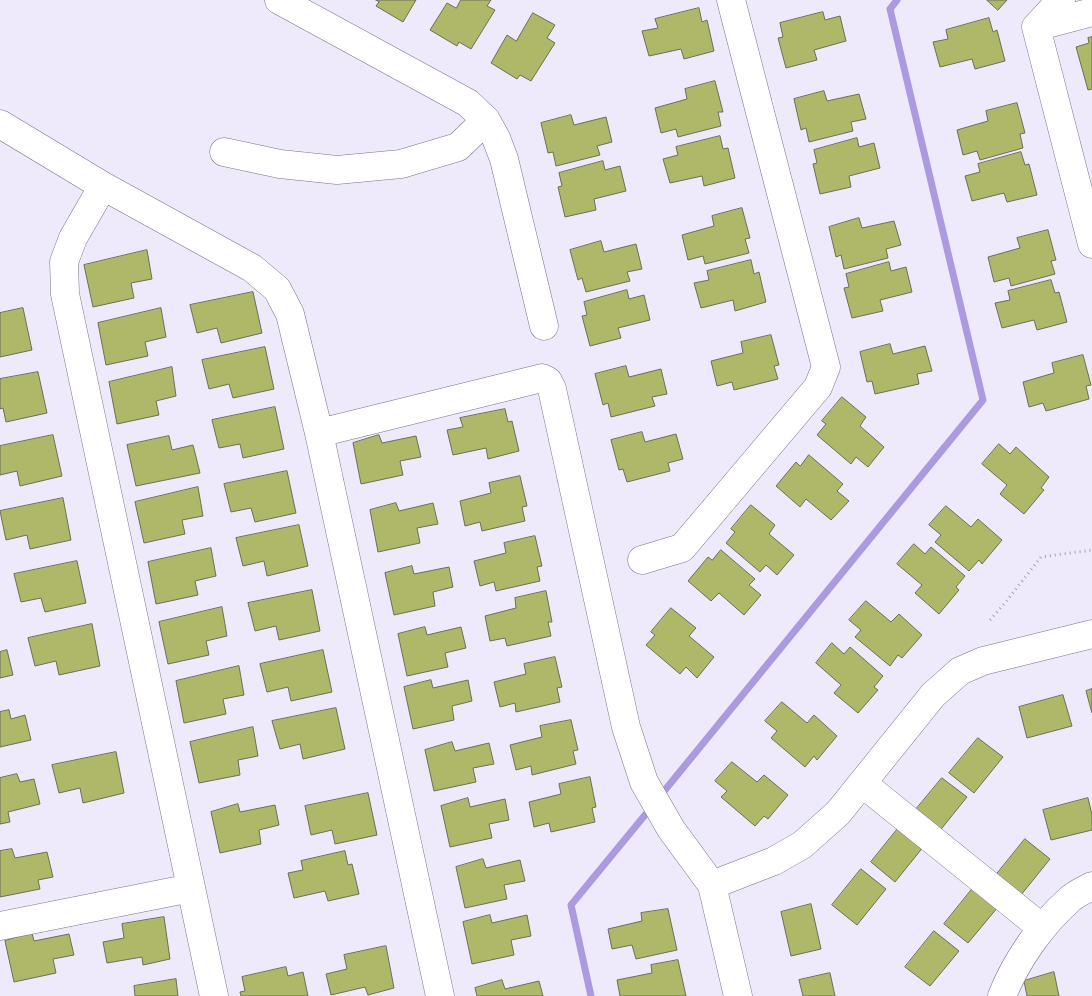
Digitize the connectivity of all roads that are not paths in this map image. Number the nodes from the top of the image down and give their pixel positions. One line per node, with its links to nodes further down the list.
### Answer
1 (279, 0): 6 (street)
2 (731, 0): 13 (street)
3 (1061, 0): 5 (street)
4 (1092, 12): 5 (street)
5 (1036, 27): 10 (street)
6 (486, 120): 8 (street); 11 (street)
7 (0, 124): 9 (street)
8 (224, 152)
9 (102, 186): 12 (street); 18 (street)
10 (1091, 237)
11 (544, 326)
12 (320, 433): 16 (street); 22 (street)
13 (642, 560)
14 (1092, 634): 15 (street)
15 (862, 783): 16 (street); 20 (street)
16 (712, 885): 23 (street)
17 (1092, 886): 20 (street)
18 (191, 888): 19 (street); 21 (street)
19 (0, 926)
20 (1042, 928): 24 (street)
21 (214, 996)
22 (440, 996)
23 (738, 996)
24 (1002, 996)

